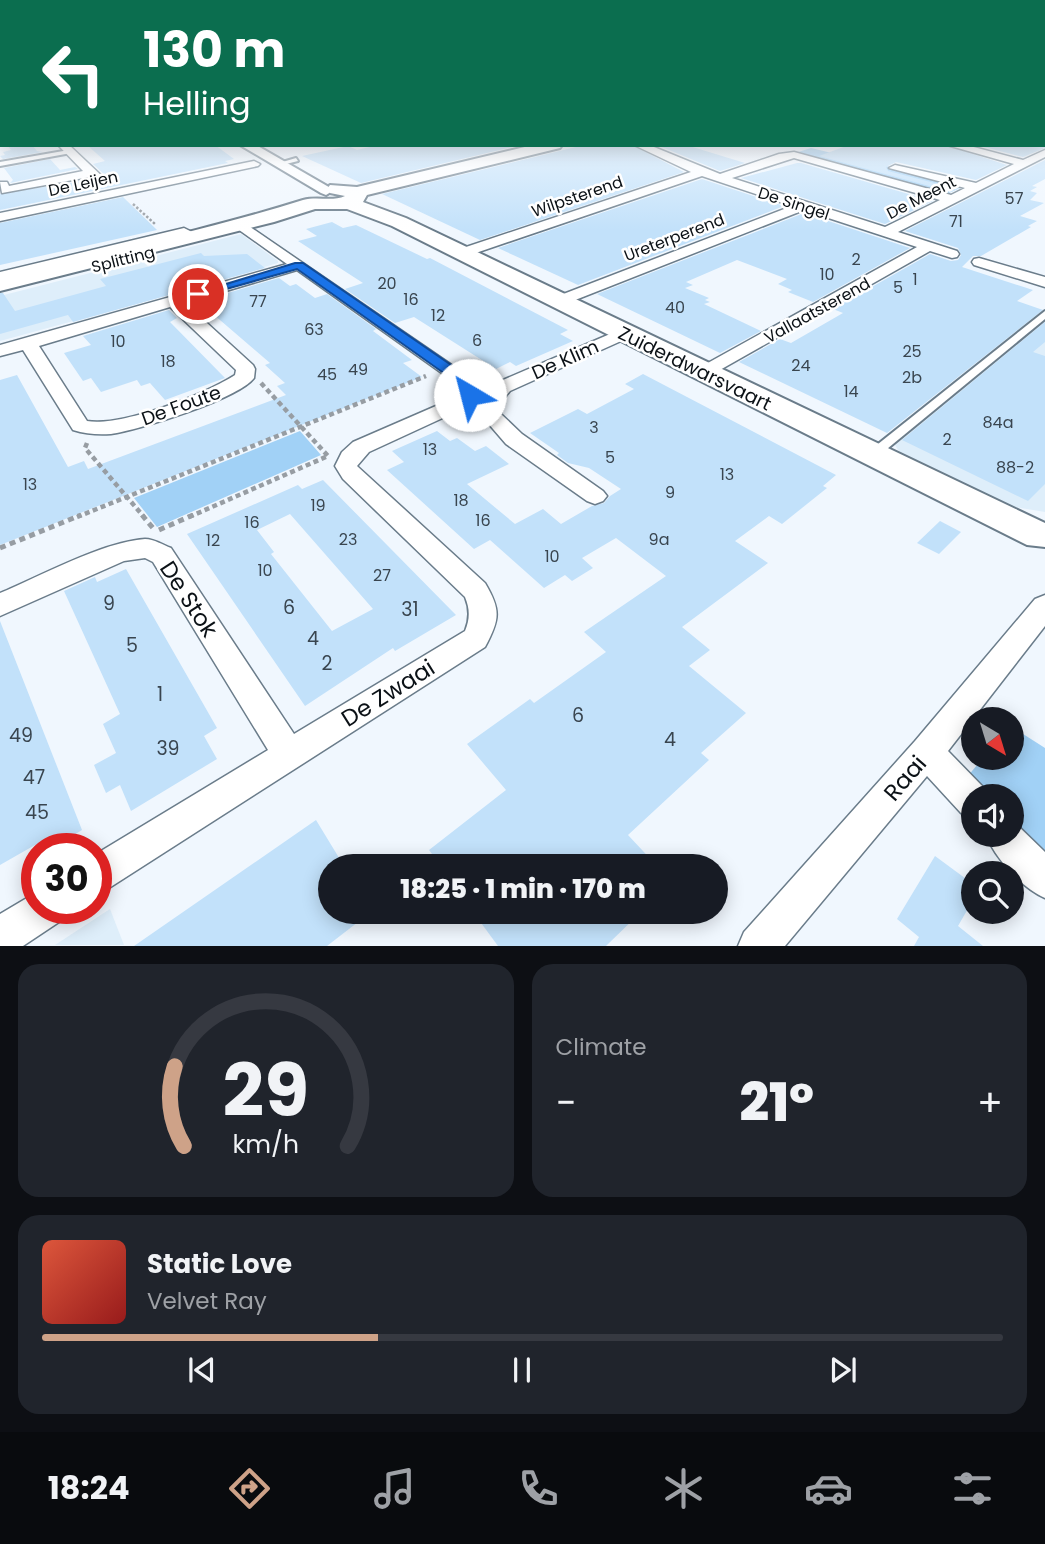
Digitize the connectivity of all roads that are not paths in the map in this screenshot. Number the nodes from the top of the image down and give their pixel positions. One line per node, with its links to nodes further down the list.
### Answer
1 (251, 147): 20 (street)
2 (546, 147): 21 (main road)
3 (644, 147): 14 (street, De Singel)
4 (960, 147): 10 (street)
5 (817, 148): 8 (street)
6 (68, 150): 9 (lane); 11 (lane); 15 (street)
7 (1040, 152): 10 (street, De Meent)
8 (841, 155)
9 (55, 157)
10 (1023, 163): 18 (street, De Meent)
11 (0, 164)
12 (254, 164): 19 (street, De Leijen)
13 (887, 166): 18 (street)
14 (702, 172): 16 (street, De Singel); 29 (street, Wilpsterend)
15 (92, 173): 17 (street); 19 (street)
16 (720, 178): 22 (street); 23 (street, De Singel)
17 (3, 185)
18 (978, 187): 22 (street, De Meent)
19 (116, 193): 24 (street, De Leijen)
20 (320, 197): 21 (main road, Splitting); 25 (main road, Splitting)
21 (353, 197): 29 (main road, Zuiderdwarsvaart)
22 (951, 199): 26 (street, De Meent)
23 (802, 206): 26 (street, De Singel); 38 (street, Ureterperend)
24 (0, 217)
25 (243, 226): 27 (main road, Splitting); 32 (street); 36 (street, Splitting)
26 (886, 232): 28 (street, De Singel)
27 (187, 234): 33 (street, Splitting); 35 (main road, Splitting)
28 (929, 246): 30 (street, De Singel); 43 (street, Vallaatsterend)
29 (462, 253): 38 (main road, Zuiderdwarsvaart)
30 (952, 254)
31 (979, 262): 34 (street)
32 (299, 265): 37 (street); 44 (street)
33 (0, 277)
34 (1045, 282)
35 (0, 284)
36 (0, 290)
37 (173, 301): 41 (street); 41 (street, De Foute)
38 (559, 301): 40 (main road, Zuiderdwarsvaart)
39 (1045, 314): 45 (lane)
40 (624, 333): 43 (main road, Zuiderdwarsvaart); 46 (street, De Klim)
41 (28, 343): 42 (street)
42 (0, 351)
43 (704, 373): 45 (main road, Zuiderdwarsvaart)
44 (468, 383): 51 (street, De Zwaai)
45 (872, 455): 47 (main road, Zuiderdwarsvaart)
46 (595, 496)
47 (1043, 544)
48 (0, 605): 51 (street, De Stok)
49 (1045, 606): 50 (street, Raai)
50 (927, 752): 52 (street); 58 (street, Raai)
51 (289, 754): 54 (street, De Zwaai)
52 (961, 788)
53 (1015, 847): 55 (street)
54 (112, 865)
55 (1045, 879)
56 (21, 923): 57 (street)
57 (0, 937)
58 (758, 946)

